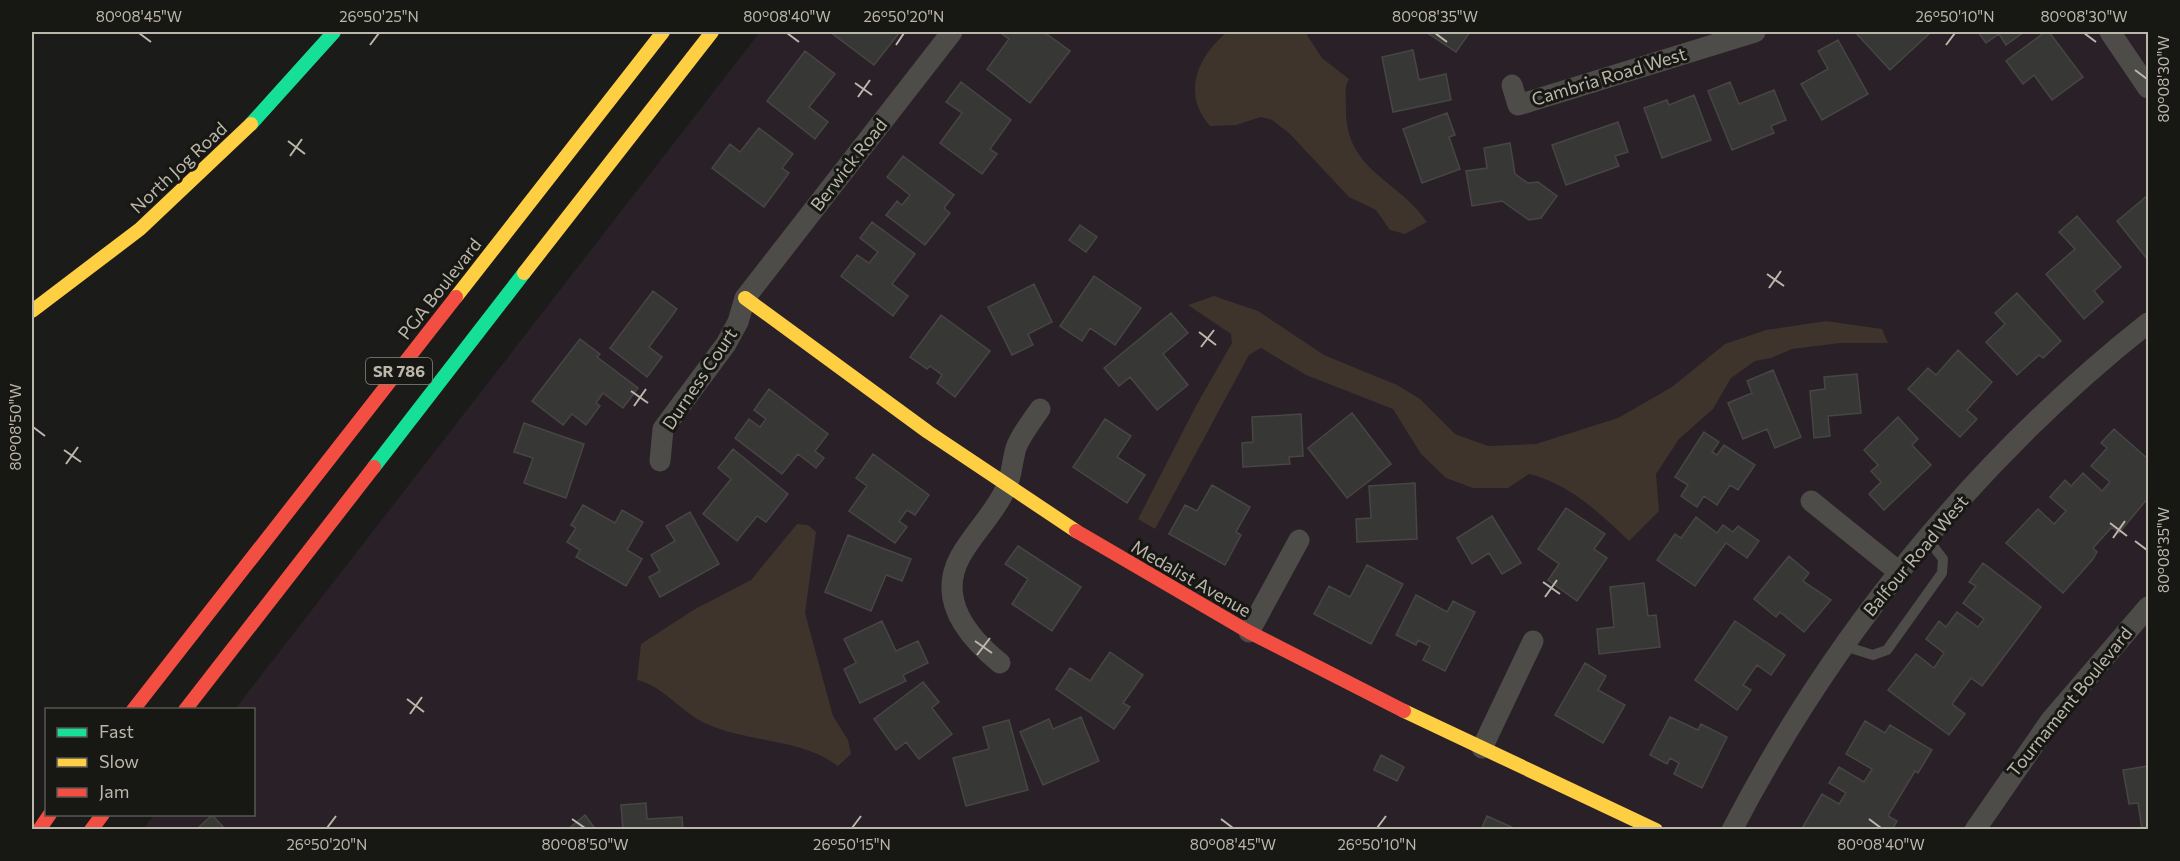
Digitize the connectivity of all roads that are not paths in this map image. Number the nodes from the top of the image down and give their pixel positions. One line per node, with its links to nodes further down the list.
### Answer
1 (334, 32): 10 (main road, North Jog Road)
2 (663, 32): 24 (main road, PGA Boulevard / SR 786)
3 (712, 32): 25 (main road, SR 786)
4 (952, 32): 9 (street, Berwick Road)
5 (2110, 32): 8 (street)
6 (1742, 34): 7 (street, Cambria Road West)
7 (1512, 85)
8 (2148, 88)
9 (745, 298): 13 (street, Durness Court); 14 (main road, Medalist Avenue)
10 (32, 311)
11 (2148, 323): 16 (street, Balfour Road West)
12 (1040, 408): 14 (street)
13 (660, 461)
14 (1007, 488): 20 (main road, Medalist Avenue); 23 (street)
15 (1811, 501): 18 (street)
16 (1927, 538): 18 (street, Balfour Road West); 22 (lane)
17 (1299, 540): 20 (street)
18 (1899, 572): 22 (street, Balfour Road West)
19 (2148, 608): 34 (street, Tournament Boulevard)
20 (1249, 632): 26 (main road, Medalist Avenue)
21 (1533, 641): 26 (street)
22 (1844, 646): 33 (street, Balfour Road West)
23 (999, 663)
24 (135, 708)
25 (187, 708)
26 (1482, 748): 29 (main road, Medalist Avenue)
27 (50, 816): 30 (main road)
28 (102, 816): 31 (main road)
29 (1612, 820): 32 (main road, Medalist Avenue)
30 (39, 830)
31 (92, 830)
32 (1656, 830)
33 (1732, 830)
34 (1975, 830)

